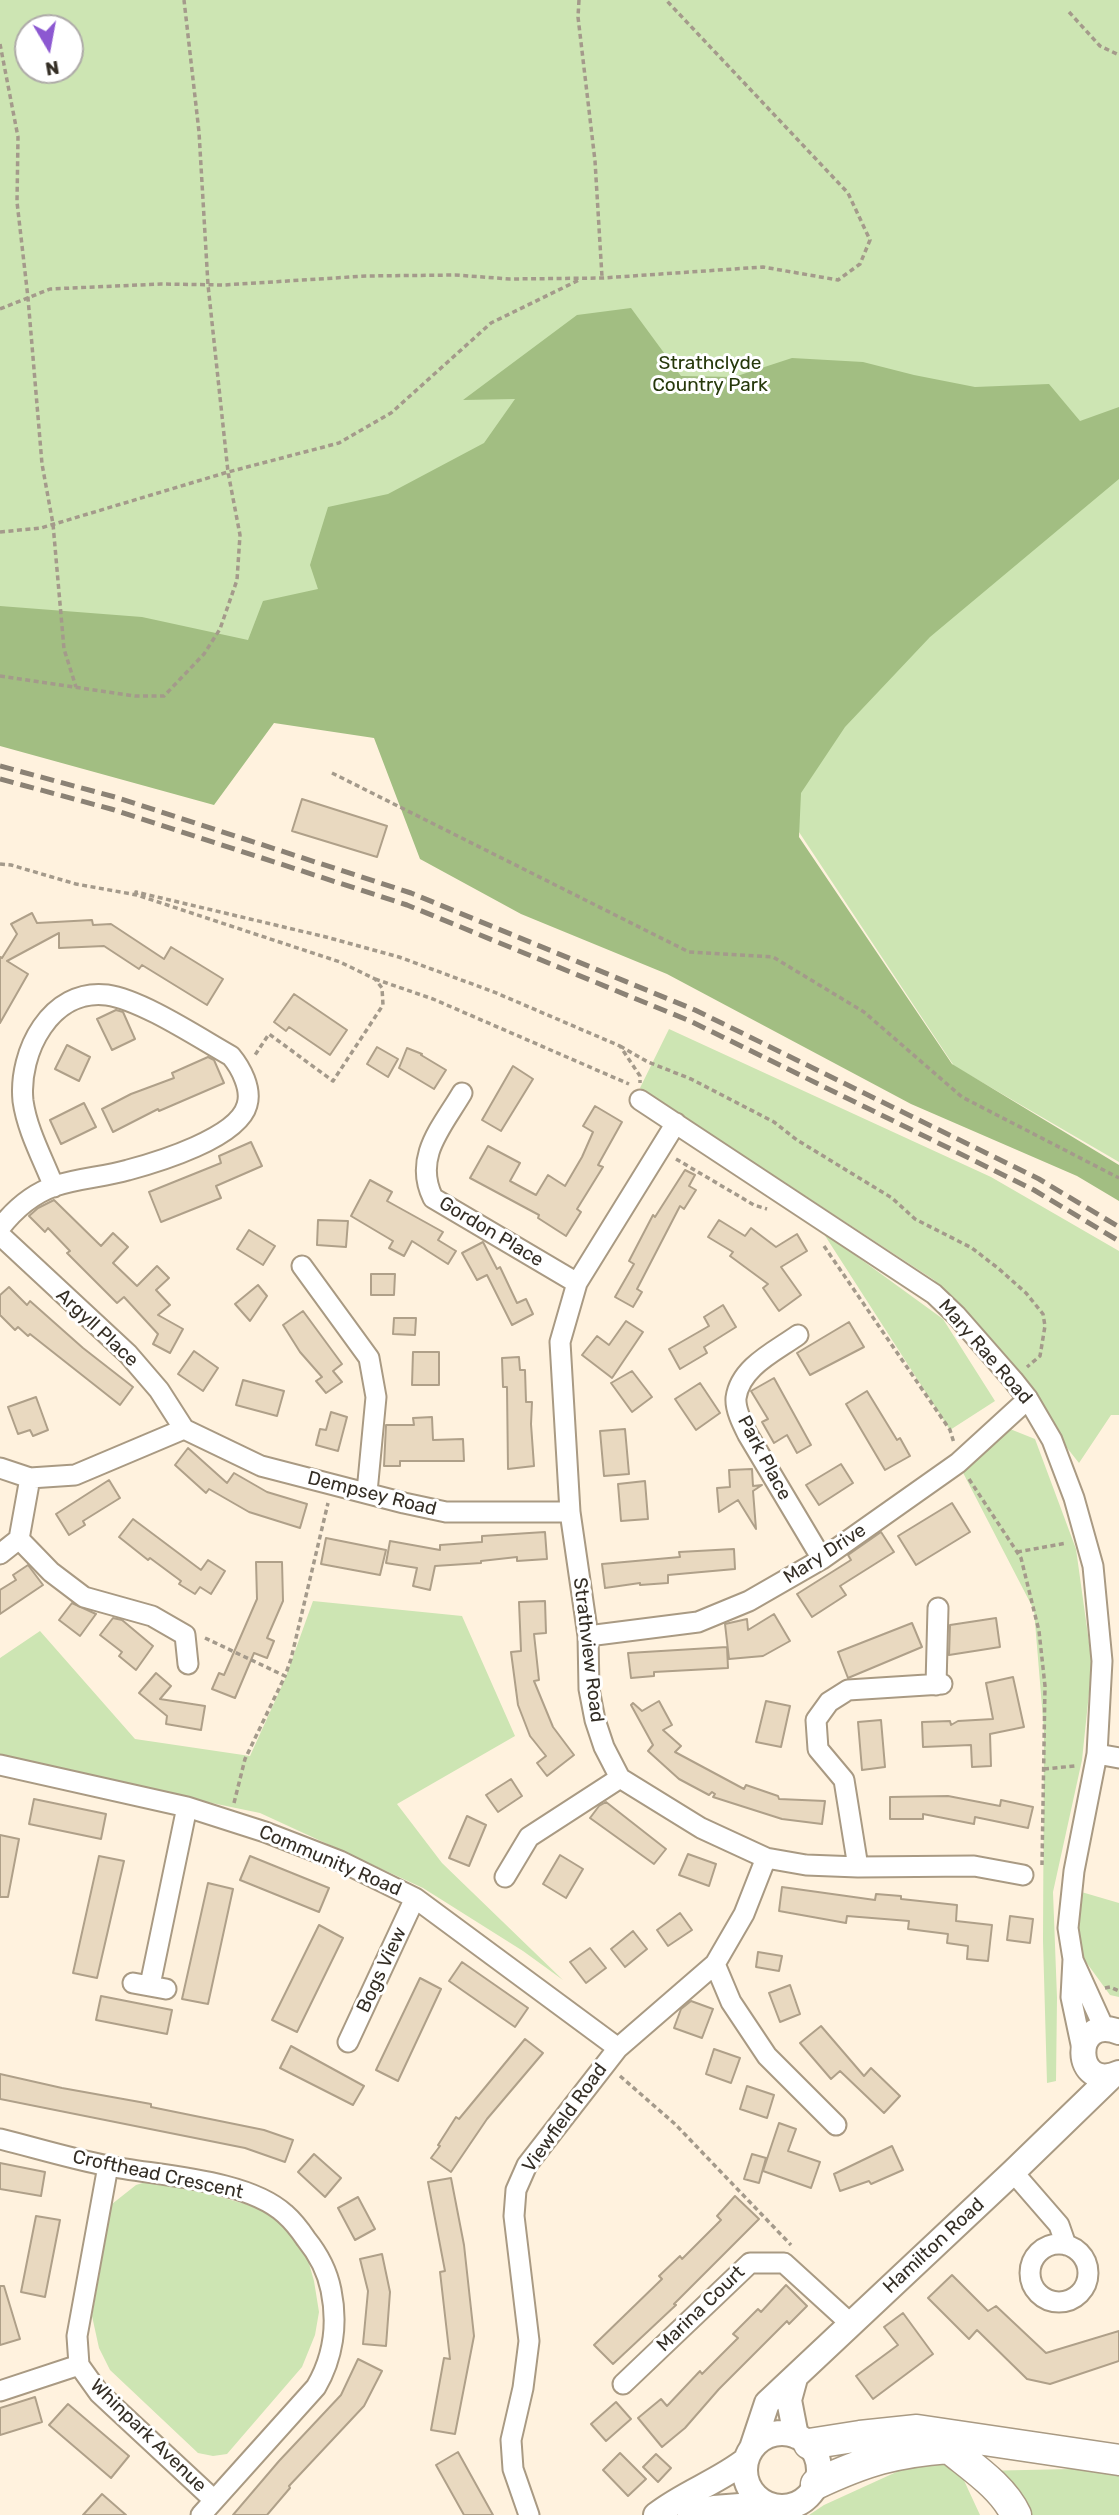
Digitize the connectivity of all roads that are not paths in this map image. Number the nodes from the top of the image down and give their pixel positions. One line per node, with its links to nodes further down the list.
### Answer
1 (462, 1093): 8 (street, Gordon Place)
2 (640, 1100): 3 (street, Mary Rae Road)
3 (676, 1123): 8 (street, Strathview Road); 10 (street, Mary Rae Road)
4 (54, 1187): 4 (street); 5 (street)
5 (0, 1228)
6 (0, 1235): 11 (street, Argyll Place)
7 (302, 1266): 14 (street)
8 (577, 1283): 15 (street, Strathview Road)
9 (798, 1335): 18 (street, Park Place)
10 (1028, 1399): 18 (street, Mary Drive); 23 (street, Mary Rae Road)
11 (184, 1429): 13 (street); 14 (street, Dempsey Road)
12 (0, 1468): 13 (street)
13 (30, 1478): 16 (street)
14 (367, 1492): 15 (street, Dempsey Road)
15 (570, 1512): 20 (street, Strathview Road)
16 (19, 1539): 17 (street); 21 (street)
17 (0, 1554)
18 (822, 1559): 20 (street, Mary Drive)
19 (938, 1608): 28 (street)
20 (588, 1636): 25 (street, Strathview Road)
21 (188, 1664)
22 (1119, 1758): 23 (street)
23 (1096, 1759): 32 (street, Mary Rae Road)
24 (0, 1765): 26 (street, Community Road)
25 (620, 1778): 27 (street); 30 (street)
26 (187, 1807): 31 (street, Community Road); 34 (street)
27 (766, 1858): 28 (street); 33 (street, Viewfield Road)
28 (858, 1867): 29 (street)
29 (1023, 1875)
30 (505, 1877)
31 (415, 1898): 36 (street, Bogs View); 38 (street, Community Road)
32 (1073, 1959): 35 (street, Mary Rae Road); 37 (street, Mary Rae Road)
33 (715, 1964): 38 (street, Viewfield Road); 41 (street)
34 (150, 1986)
35 (1112, 2030): 37 (main road)
36 (348, 2042)
37 (1082, 2053): 39 (main road); 40 (main road)
38 (612, 2055): 59 (street, Viewfield Road)
39 (1115, 2075): 40 (main road, Hamilton Road)
40 (1073, 2113): 44 (main road, Hamilton Road)
41 (836, 2125)
42 (0, 2139): 43 (street, Crofthead Crescent)
43 (108, 2166): 47 (street, Whinpark Avenue); 58 (street, Crofthead Crescent)
44 (1013, 2172): 45 (street); 46 (main road, Hamilton Road)
45 (1066, 2245)
46 (850, 2324): 48 (main road, Hamilton Road); 49 (street, Marina Court)
47 (79, 2365): 50 (street); 58 (street, Whinpark Avenue)
48 (794, 2378): 51 (main road); 54 (main road, Hamilton Road)
49 (623, 2384)
50 (0, 2391)
51 (802, 2440): 52 (highway); 54 (main road); 56 (main road)
52 (994, 2443): 53 (highway); 55 (highway)
53 (948, 2448): 56 (highway); 62 (highway)
54 (749, 2454): 57 (main road); 60 (main road)
55 (1119, 2460)
56 (816, 2484): 57 (main road)
57 (766, 2504): 61 (main road)
58 (207, 2507)
59 (529, 2515)
60 (656, 2515)
61 (690, 2515)
62 (1016, 2515)

